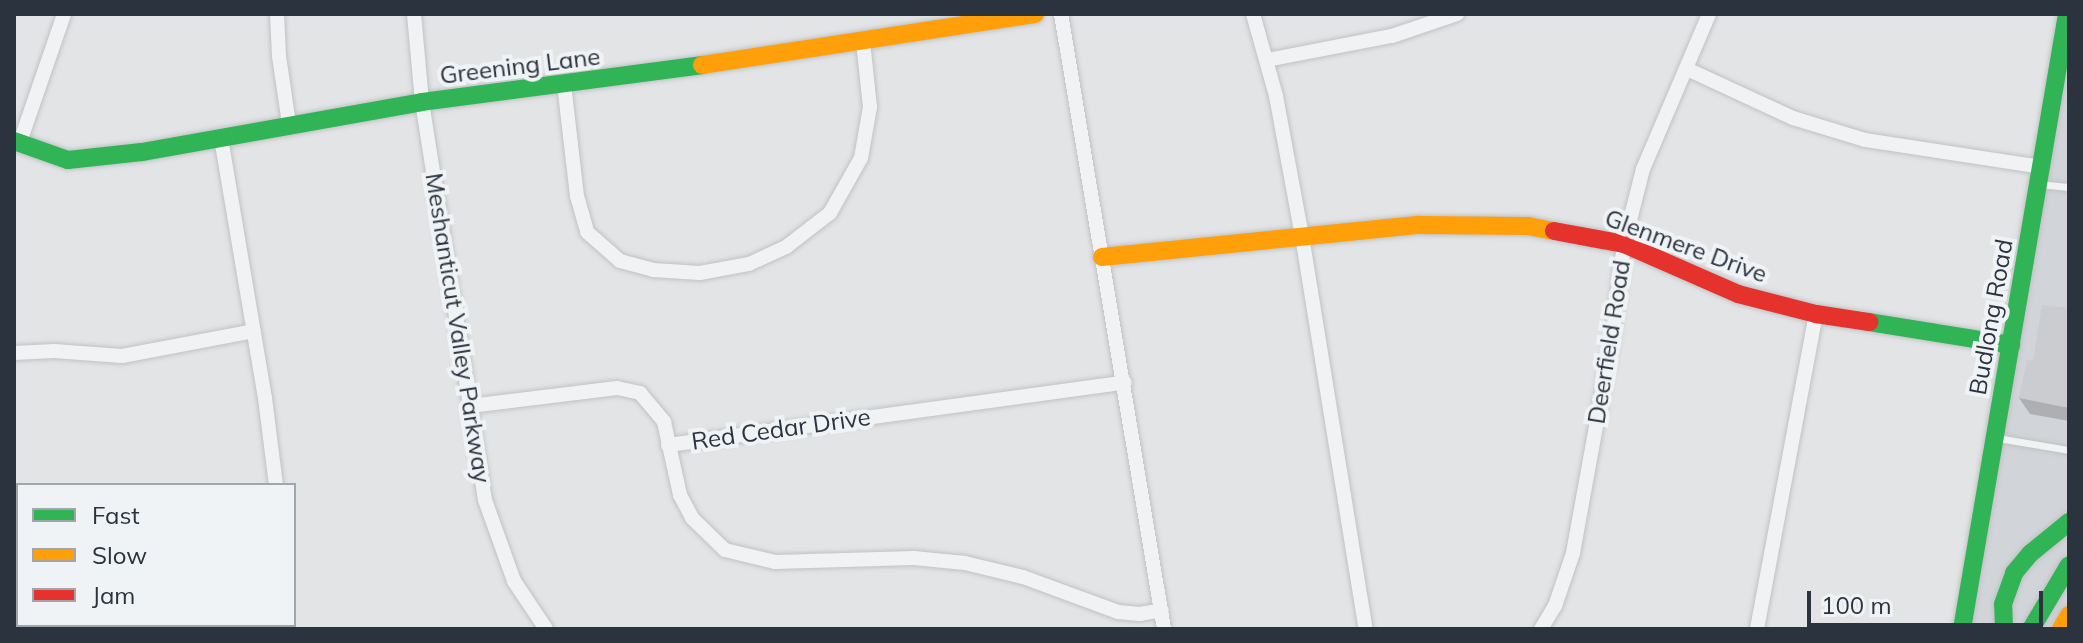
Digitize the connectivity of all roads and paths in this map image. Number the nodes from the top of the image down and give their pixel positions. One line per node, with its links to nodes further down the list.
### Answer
1 (64, 14): 18 (street)
2 (277, 14): 16 (street)
3 (414, 14): 15 (street, Meshanticut Valley Parkway)
4 (1035, 14): 10 (street, Greening Lane)
5 (1061, 14): 23 (street)
6 (1253, 14): 11 (street)
7 (1457, 14): 11 (street)
8 (1709, 14): 12 (street, Deerfield Road)
9 (2067, 14): 13 (street, Budlong Road)
10 (863, 42): 14 (street, Greening Lane); 14 (street)
11 (1267, 60): 21 (street)
12 (1687, 69): 19 (street); 22 (street, Deerfield Road)
13 (2063, 78): 19 (street, Budlong Road)
14 (564, 84): 15 (street, Greening Lane)
15 (422, 102): 16 (street, Greening Lane); 29 (street, Meshanticut Valley Parkway)
16 (289, 124): 17 (street, Greening Lane)
17 (221, 138): 18 (street, Greening Lane); 25 (street)
18 (17, 142)
19 (2040, 176): 20 (lane); 26 (street, Budlong Road)
20 (2069, 187)
21 (1302, 236): 22 (street, Glenmere Drive); 23 (street, Glenmere Drive); 40 (street)
22 (1624, 244): 24 (street, Glenmere Drive); 41 (street, Deerfield Road)
23 (1102, 257): 28 (street)
24 (1816, 314): 26 (street, Glenmere Drive); 42 (street)
25 (254, 331): 27 (street); 33 (street)
26 (2011, 345): 30 (street, Budlong Road)
27 (14, 353)
28 (1125, 382): 31 (street, Red Cedar Drive); 36 (street)
29 (470, 406): 31 (street, Red Cedar Drive); 38 (street, Meshanticut Valley Parkway)
30 (1995, 437): 32 (lane); 43 (street, Budlong Road)
31 (668, 445): 36 (street)
32 (2069, 450)
33 (276, 483)
34 (2069, 522): 44 (street)
35 (2069, 565): 45 (street)
36 (1162, 610): 39 (street)
37 (2069, 615): 46 (street)
38 (546, 629)
39 (1164, 629)
40 (1366, 629)
41 (1541, 629)
42 (1757, 629)
43 (1962, 629)
44 (2004, 629)
45 (2031, 629)
46 (2061, 629)

